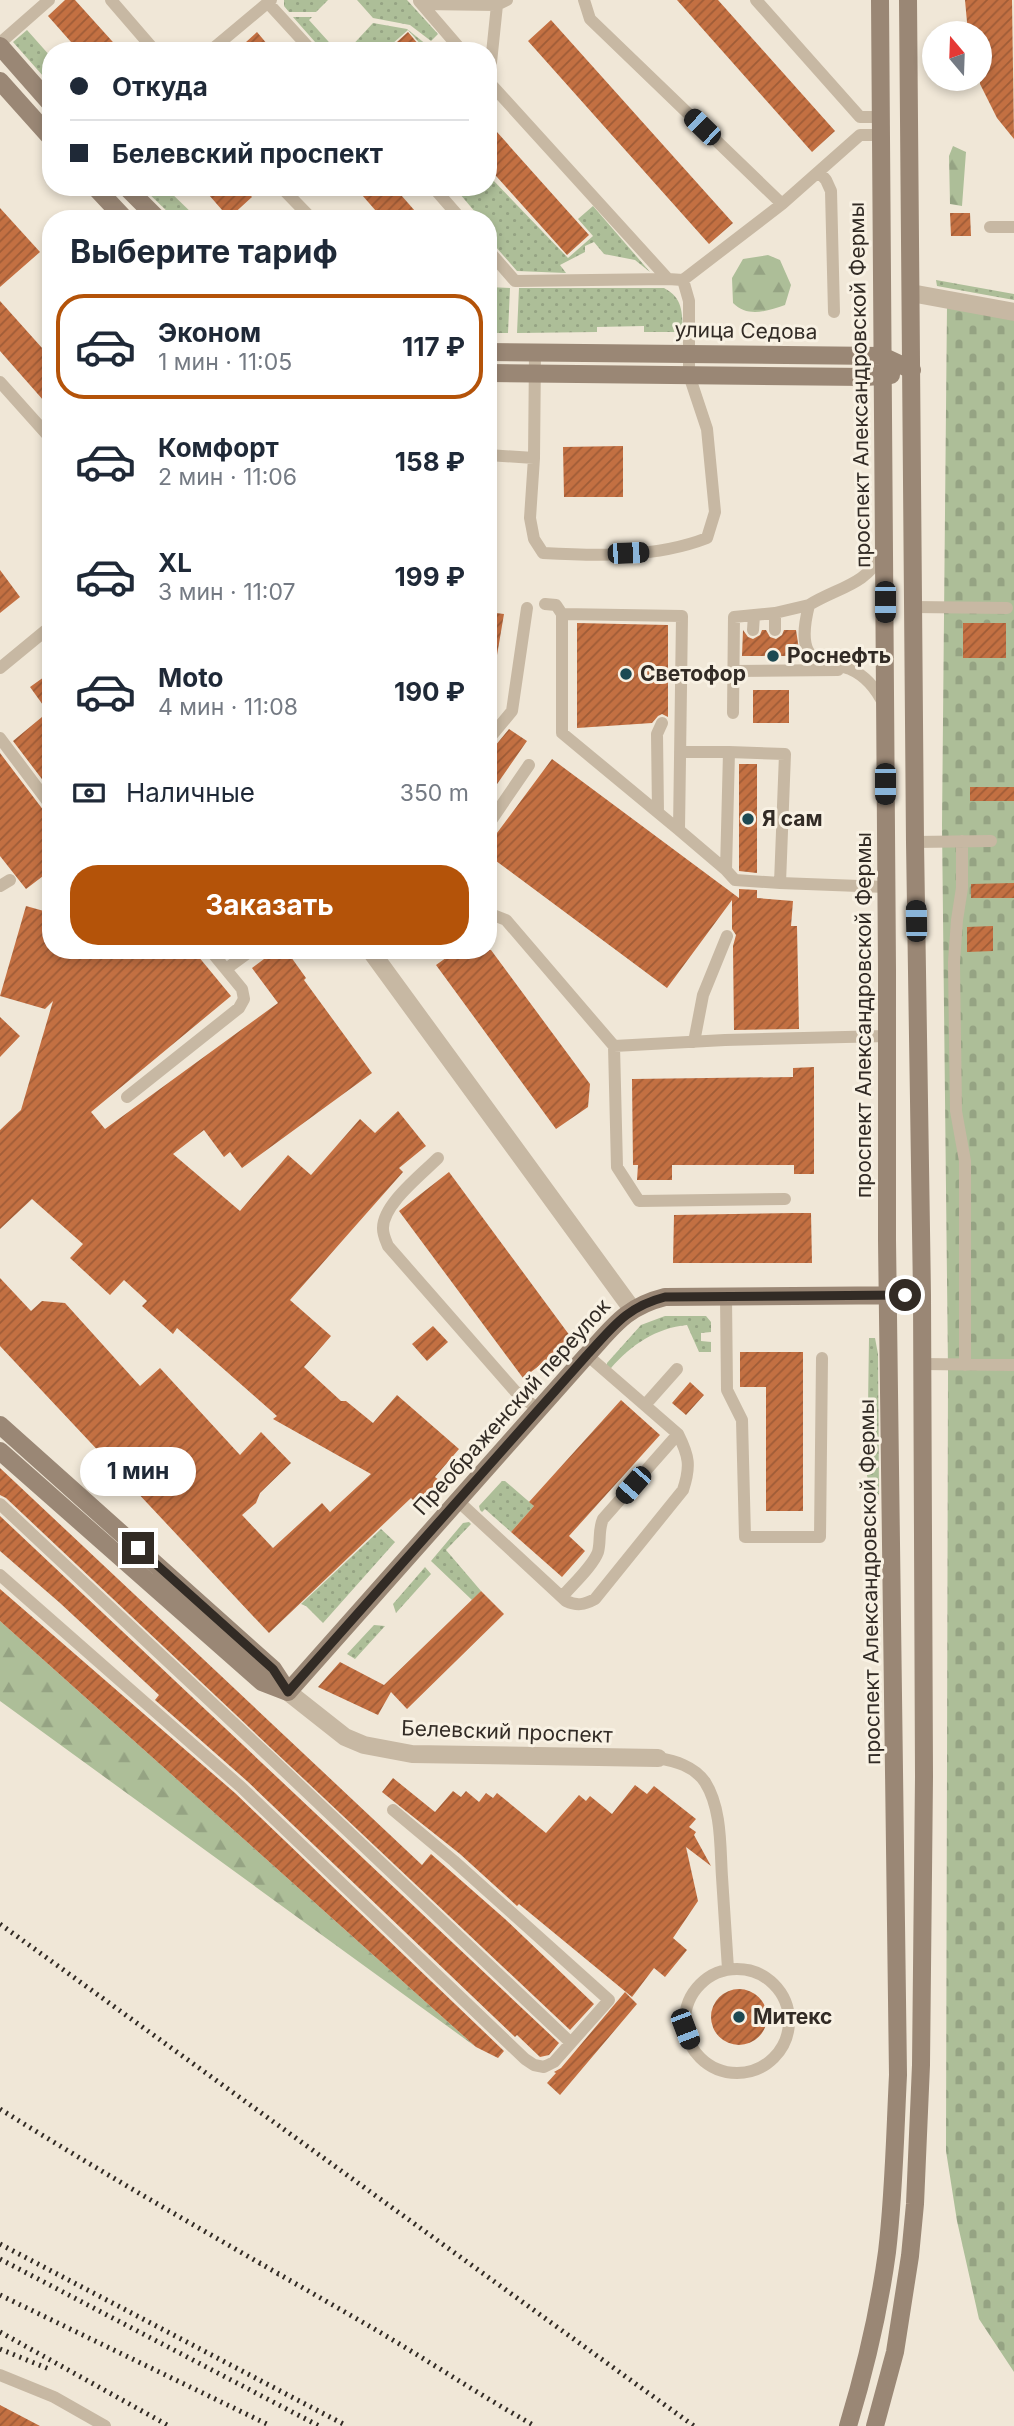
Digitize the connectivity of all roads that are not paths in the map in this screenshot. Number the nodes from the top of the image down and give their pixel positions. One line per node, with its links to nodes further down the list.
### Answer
1 (49, 0): 15 (lane)
2 (111, 0): 10 (lane)
3 (584, 0): 26 (lane)
4 (755, 0): 19 (lane)
5 (880, 0): 19 (main road, проспект Александровской Фермы)
6 (908, 0): 36 (main road)
7 (269, 1): 11 (lane); 12 (lane)
8 (420, 2): 9 (lane); 13 (lane)
9 (502, 3): 14 (lane)
10 (147, 42)
11 (221, 42)
12 (304, 42)
13 (454, 42)
14 (496, 42)
15 (0, 44): 18 (main road)
16 (0, 81): 20 (main road)
17 (497, 90): 34 (lane)
18 (42, 93)
19 (880, 126): 21 (lane); 42 (main road, проспект Александровской Фермы)
20 (42, 128)
21 (819, 172): 26 (lane); 37 (lane)
22 (103, 196): 27 (main road)
23 (135, 196): 28 (main road)
24 (290, 196): 29 (lane)
25 (441, 196): 30 (lane)
26 (782, 204): 35 (lane)
27 (117, 210)
28 (149, 210)
29 (303, 210)
30 (453, 210)
31 (990, 227): 32 (lane)
32 (1014, 227)
33 (497, 260): 34 (lane)
34 (668, 279): 35 (lane)
35 (683, 280): 41 (lane)
36 (911, 293): 38 (street); 43 (main road)
37 (834, 312)
38 (1014, 313)
39 (497, 352): 40 (main road, улица Седова)
40 (535, 353): 41 (main road, улица Седова); 45 (lane)
41 (690, 353): 42 (main road, улица Седова); 46 (lane)
42 (882, 356): 43 (main road, улица Седова); 47 (main road, проспект Александровской Фермы)
43 (912, 370): 47 (main road); 55 (main road)
44 (497, 373): 45 (main road)
45 (535, 374): 46 (main road); 51 (lane)
46 (690, 375): 47 (main road); 51 (lane)
47 (881, 377): 52 (main road, проспект Александровской Фермы)
48 (0, 382): 49 (lane)
49 (42, 429)
50 (497, 456): 51 (lane)
51 (534, 458)
52 (884, 549): 54 (lane); 71 (main road, проспект Александровской Фермы)
53 (545, 604): 59 (lane)
54 (809, 605): 58 (lane); 67 (lane)
55 (913, 607): 57 (lane); 85 (main road)
56 (527, 608): 74 (lane)
57 (1007, 608)
58 (775, 613): 60 (lane); 62 (lane)
59 (562, 614): 76 (lane); 81 (lane)
60 (754, 615): 61 (lane); 68 (lane)
61 (753, 630)
62 (775, 630)
63 (42, 633): 66 (lane)
64 (753, 656): 69 (lane)
65 (775, 656): 70 (lane)
66 (0, 668)
67 (852, 670): 70 (lane); 71 (lane)
68 (734, 671): 69 (lane); 72 (lane)
69 (752, 671): 70 (lane)
70 (775, 671)
71 (885, 706): 88 (main road, проспект Александровской Фермы)
72 (733, 713)
73 (658, 727): 81 (lane)
74 (497, 729)
75 (0, 738): 79 (lane)
76 (680, 752): 77 (lane); 82 (lane)
77 (729, 752): 86 (lane); 87 (lane)
78 (529, 765): 80 (lane)
79 (42, 794)
80 (497, 812)
81 (657, 812): 82 (lane)
82 (679, 830): 86 (lane)
83 (962, 841): 84 (lane); 85 (lane); 108 (lane)
84 (992, 841)
85 (915, 842): 102 (main road)
86 (726, 870): 87 (lane)
87 (780, 883): 88 (lane)
88 (886, 887): 95 (main road, проспект Александровской Фермы)
89 (497, 916): 97 (lane)
90 (727, 936): 96 (lane)
91 (217, 959): 94 (lane)
92 (240, 959): 94 (lane)
93 (377, 959): 104 (street)
94 (226, 970): 98 (lane)
95 (887, 1036): 96 (lane); 101 (main road, проспект Александровской Фермы)
96 (694, 1042): 97 (lane)
97 (614, 1046): 100 (lane)
98 (127, 1097)
99 (438, 1158): 112 (lane)
100 (785, 1199)
101 (888, 1295): 102 (main road, Преображенский переулок); 103 (main road, Преображенский переулок); 127 (main road, проспект Александровской Фермы)
102 (922, 1295): 107 (main road)
103 (726, 1297): 104 (main road, Преображенский переулок); 106 (lane)
104 (632, 1309): 105 (main road, Преображенский переулок)
105 (587, 1355): 111 (lane); 112 (main road, Преображенский переулок)
106 (822, 1358)
107 (922, 1364): 108 (lane); 128 (main road)
108 (965, 1365): 109 (lane)
109 (1014, 1365)
110 (677, 1369): 111 (lane)
111 (645, 1405): 114 (lane)
112 (538, 1410): 116 (main road, Преображенский переулок)
113 (0, 1425): 120 (main road, Белевский проспект)
114 (678, 1434): 119 (lane); 119 (lane)
115 (0, 1451): 120 (main road, Белевский проспект)
116 (458, 1502): 119 (lane); 120 (main road, Преображенский переулок)
117 (0, 1504): 124 (lane)
118 (0, 1575): 124 (lane)
119 (562, 1597)
120 (288, 1692): 121 (street, Белевский проспект)
121 (658, 1758): 123 (lane)
122 (393, 1810): 124 (lane)
123 (728, 1969): 123 (lane)
124 (570, 2042)
125 (0, 2375): 126 (lane)
126 (105, 2426)
127 (848, 2426)
128 (875, 2426)

